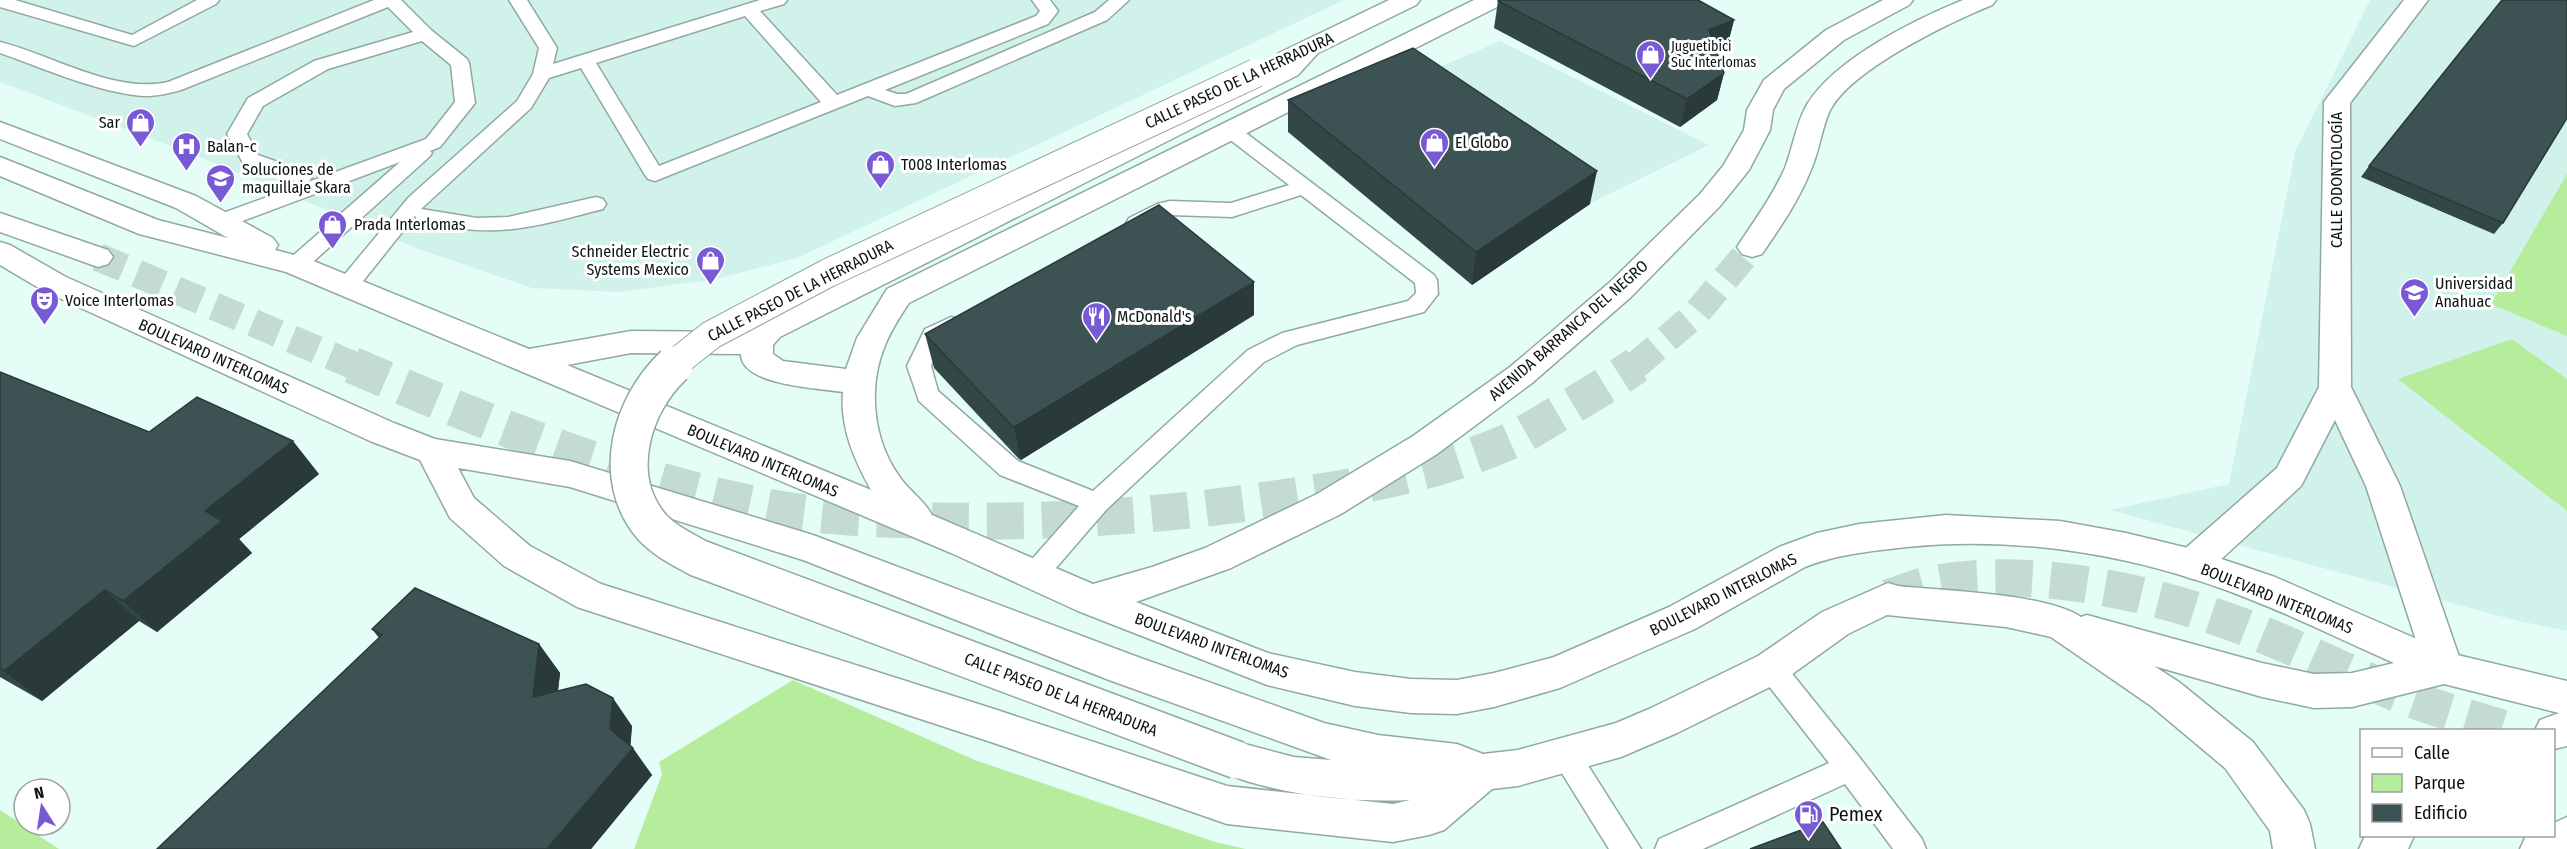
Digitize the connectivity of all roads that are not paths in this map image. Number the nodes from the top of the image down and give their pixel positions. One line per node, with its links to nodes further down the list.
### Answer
1 (210, 0): 12 (lane)
2 (391, 0): 14 (lane); 15 (lane)
3 (518, 0): 18 (lane)
4 (778, 0): 13 (lane)
5 (1041, 0): 19 (lane)
6 (1120, 0): 19 (lane)
7 (1408, 0): 16 (main road, CALLE PASEO DE LA HERRADURA)
8 (1493, 0): 22 (main road)
9 (1901, 0): 47 (main road, AVENIDA BARRANCA DEL NEGRO)
10 (1984, 0): 32 (main road)
11 (2416, 0): 41 (main road, CALLE ODONTOLOGÍA)
12 (0, 1)
13 (749, 10): 17 (lane); 20 (lane)
14 (425, 34): 23 (lane); 25 (lane)
15 (0, 46)
16 (1308, 49): 38 (main road); 53 (main road, CALLE PASEO DE LA HERRADURA, bridge)
17 (585, 60): 18 (lane); 20 (lane)
18 (542, 74): 36 (lane)
19 (868, 90): 20 (lane)
20 (834, 104)
21 (0, 130): 29 (main road, BOULEVARD INTERLOMAS)
22 (1231, 130): 26 (lane); 40 (main road)
23 (433, 143): 29 (lane); 35 (lane)
24 (0, 166): 35 (main road, BOULEVARD INTERLOMAS)
25 (302, 177)
26 (1304, 186): 31 (lane); 43 (lane)
27 (596, 204): 28 (lane)
28 (425, 215)
29 (222, 221): 35 (main road, BOULEVARD INTERLOMAS)
30 (0, 222): 34 (main road)
31 (1117, 234)
32 (1752, 247)
33 (0, 252): 42 (main road, BOULEVARD INTERLOMAS)
34 (98, 257)
35 (296, 265): 36 (main road, BOULEVARD INTERLOMAS)
36 (348, 285): 39 (main road, BOULEVARD INTERLOMAS)
37 (974, 312): 43 (lane)
38 (757, 343): 39 (main road); 40 (main road)
39 (527, 361): 44 (main road, BOULEVARD INTERLOMAS)
40 (859, 382): 44 (main road)
41 (2335, 387): 45 (main road); 50 (main road)
42 (432, 451): 55 (main road, BOULEVARD INTERLOMAS); 55 (main road)
43 (1097, 503): 46 (lane)
44 (927, 530): 46 (main road, BOULEVARD INTERLOMAS)
45 (2192, 564): 47 (main road, BOULEVARD INTERLOMAS); 50 (main road, BOULEVARD INTERLOMAS)
46 (1034, 574): 47 (main road, BOULEVARD INTERLOMAS)
47 (1092, 600)
48 (2060, 623): 49 (main road, BOULEVARD INTERLOMAS); 50 (main road); 61 (main road)
49 (1771, 668): 52 (main road, BOULEVARD INTERLOMAS); 54 (lane)
50 (2444, 668): 51 (main road, BOULEVARD INTERLOMAS)
51 (2567, 698)
52 (1565, 754): 55 (main road, BOULEVARD INTERLOMAS); 58 (lane)
53 (1237, 760): 55 (main road, BOULEVARD INTERLOMAS)
54 (1850, 767): 59 (lane); 60 (lane)
55 (1483, 772)
56 (2392, 837): 62 (main road)
57 (2567, 837): 63 (main road)
58 (1626, 849)
59 (1670, 849)
60 (1911, 849)
61 (2294, 849)
62 (2380, 849)
63 (2541, 849)

